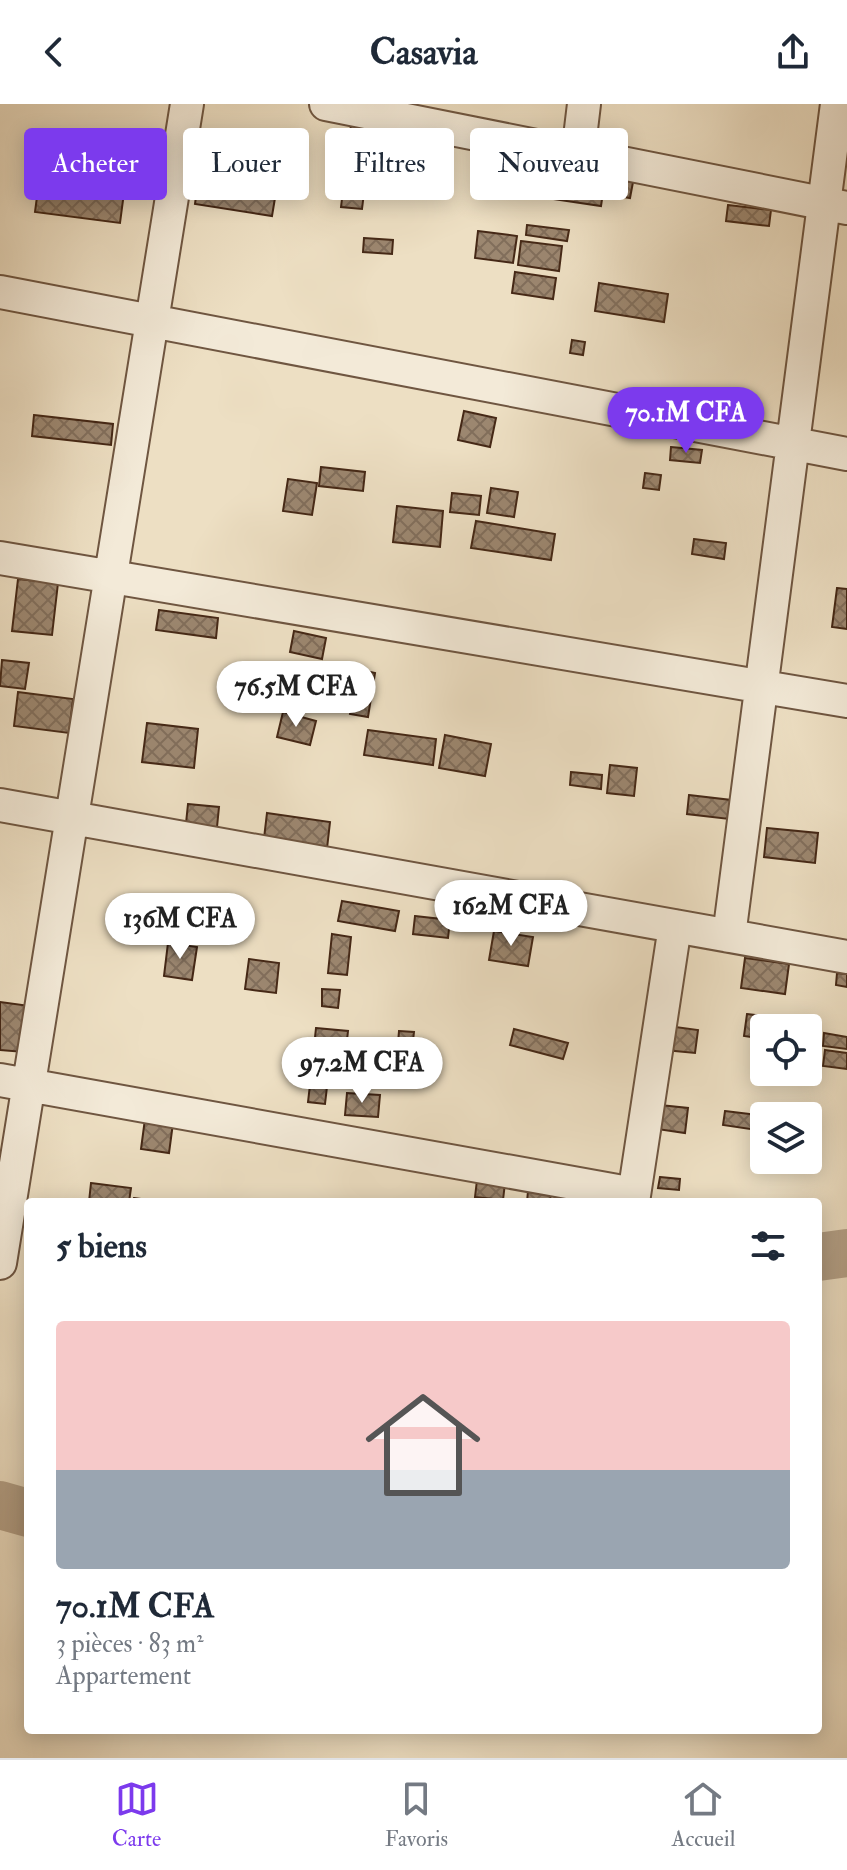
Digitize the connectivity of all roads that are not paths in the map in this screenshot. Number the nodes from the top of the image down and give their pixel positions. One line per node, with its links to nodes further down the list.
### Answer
1 (187, 104): 10 (street)
2 (330, 104): 6 (street)
3 (584, 104): 5 (street)
4 (837, 104): 8 (street)
5 (581, 128)
6 (470, 132)
7 (628, 164): 8 (street)
8 (835, 206): 11 (street)
9 (0, 292): 10 (street)
10 (153, 322): 11 (street); 14 (street)
11 (794, 443): 12 (street); 15 (street)
12 (847, 454)
13 (0, 558): 14 (street)
14 (113, 577): 15 (street); 18 (street)
15 (761, 686): 16 (street); 20 (street)
16 (847, 701)
17 (0, 805): 18 (street)
18 (74, 818): 19 (street); 22 (street)
19 (675, 926): 20 (street); 23 (street)
20 (729, 936): 21 (street)
21 (847, 957)
22 (14, 1084): 23 (street); 24 (street)
23 (634, 1198)
24 (0, 1263)

